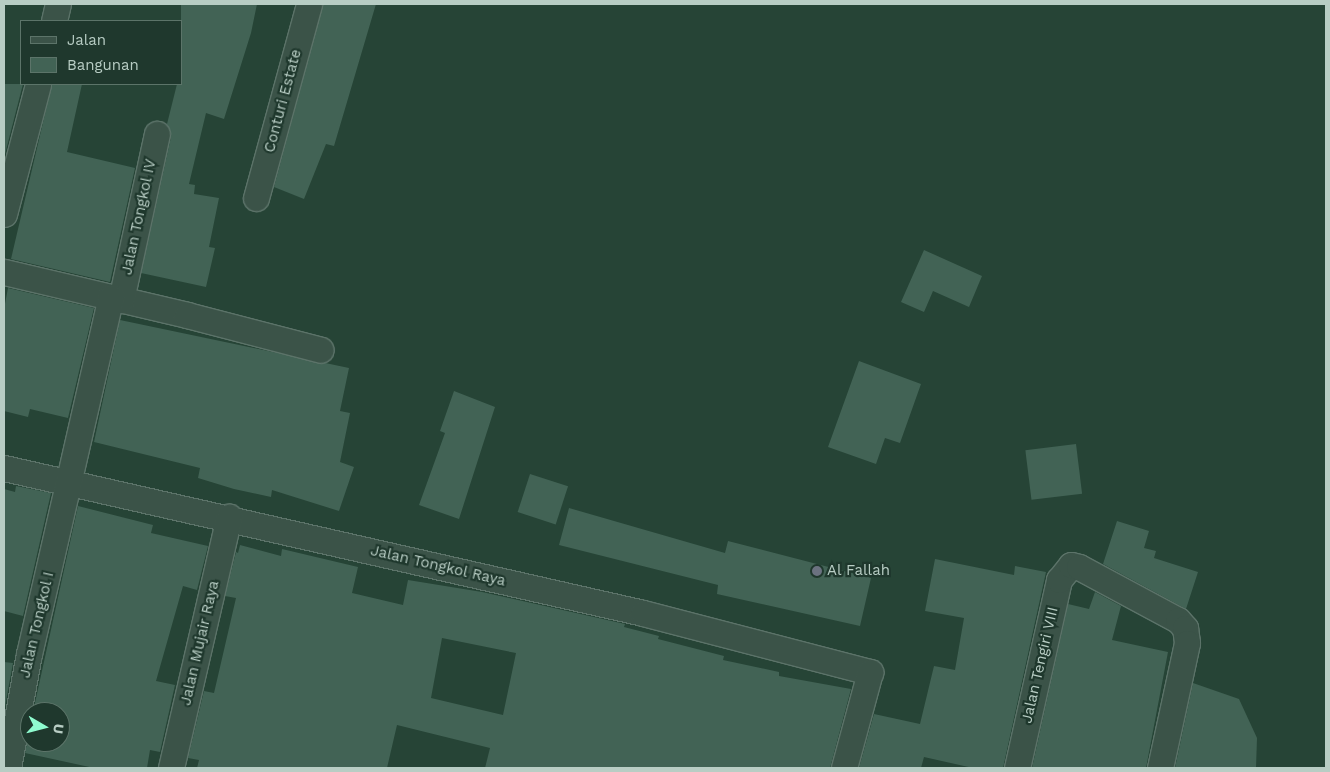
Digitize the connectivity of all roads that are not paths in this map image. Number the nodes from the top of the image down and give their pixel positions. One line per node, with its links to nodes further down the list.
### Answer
1 (58, 4): 3 (street)
2 (309, 4): 6 (street, Conturi Estate)
3 (54, 20)
4 (38, 85): 7 (street)
5 (157, 134): 9 (street, Jalan Tongkol IV)
6 (256, 198)
7 (4, 214)
8 (4, 272): 9 (street)
9 (116, 298): 10 (street); 12 (street, Jalan Tongkol IV)
10 (321, 350)
11 (4, 468): 12 (street, Jalan Tongkol Raya)
12 (70, 483): 13 (street, Jalan Tongkol Raya); 14 (street, Jalan Tongkol I)
13 (229, 517): 15 (street, Jalan Mujair Raya); 16 (street, Jalan Tongkol Raya)
14 (8, 768)
15 (171, 768)
16 (844, 768)
17 (1017, 768): 18 (street, Jalan Tengiri VIII)
18 (1160, 768)

